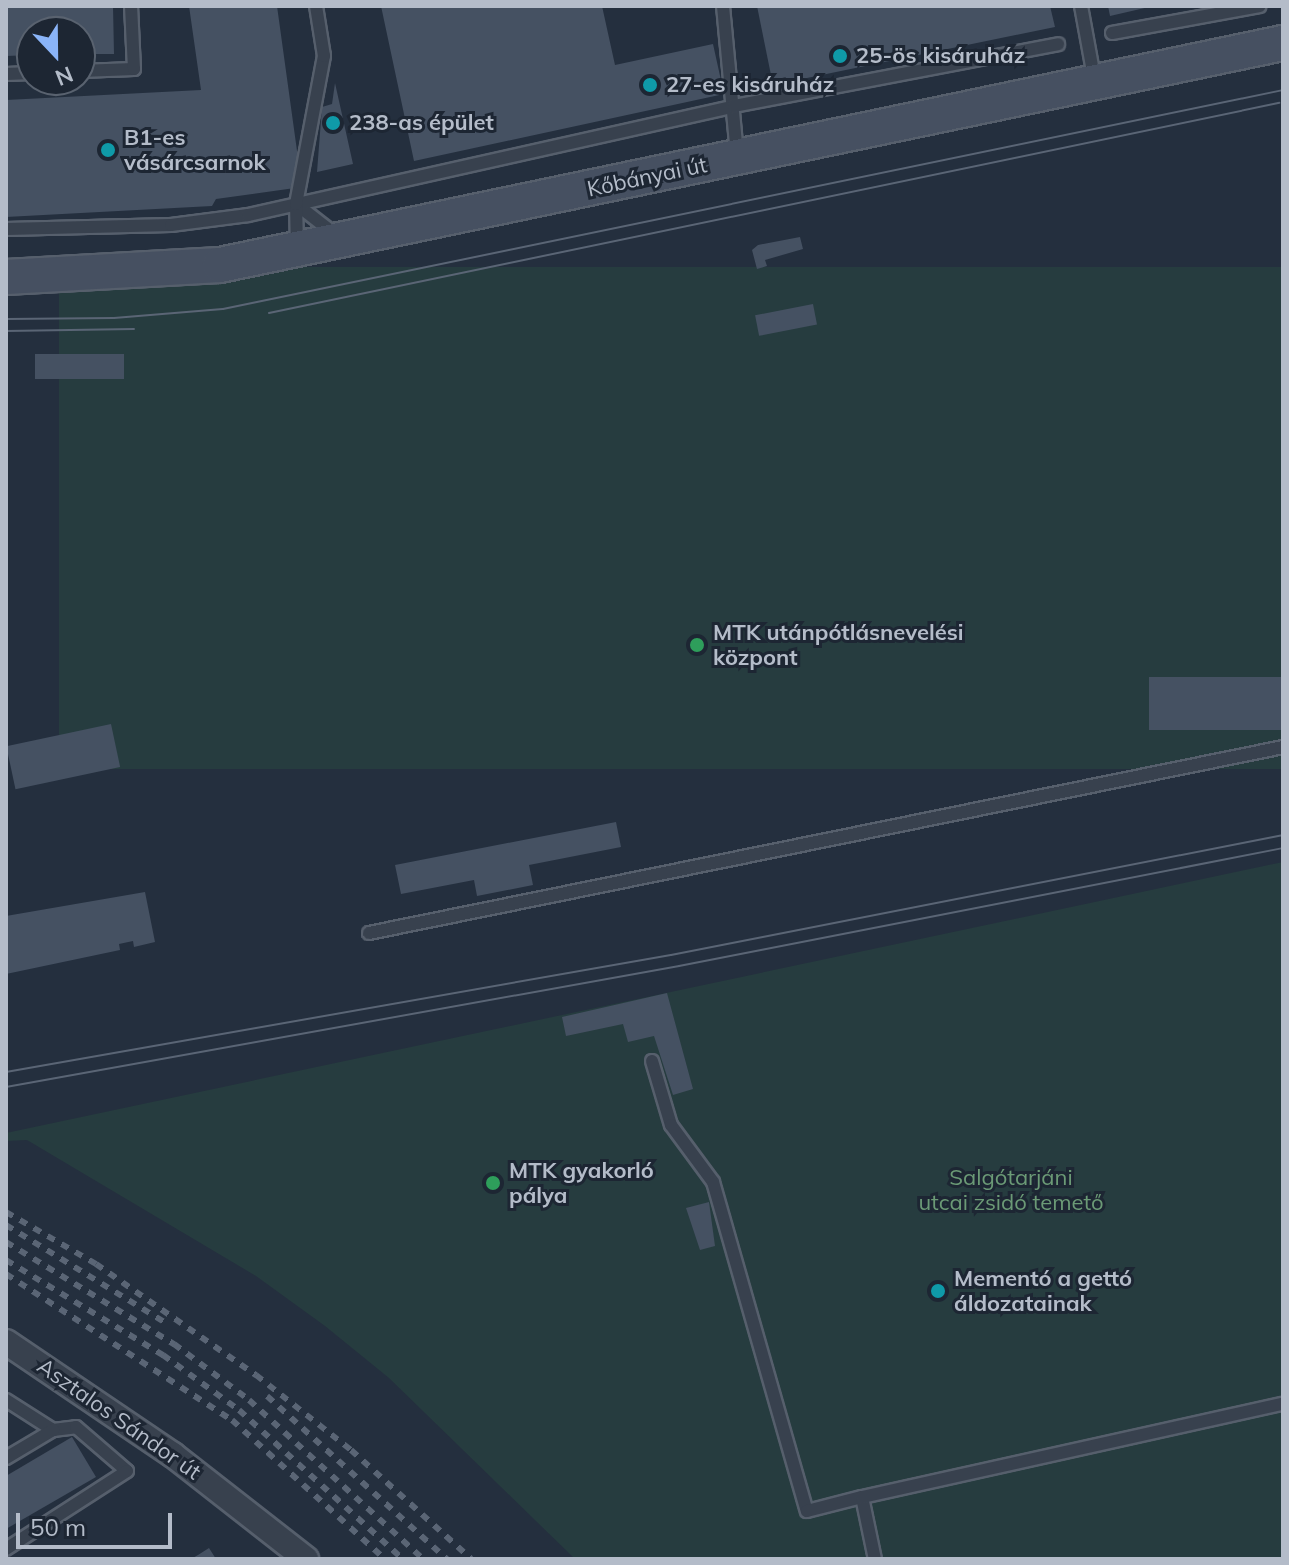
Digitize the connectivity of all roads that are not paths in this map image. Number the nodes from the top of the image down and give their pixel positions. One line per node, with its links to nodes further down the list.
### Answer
1 (131, 6): 9 (lane)
2 (316, 6): 13 (lane)
3 (723, 6): 11 (lane)
4 (1081, 6): 10 (lane)
5 (1260, 6): 6 (lane)
6 (1112, 33)
7 (1283, 43): 10 (main road, Kőbányai út)
8 (1058, 44): 11 (lane)
9 (96, 70)
10 (1095, 83): 12 (main road, Kőbányai út)
11 (734, 106): 12 (lane); 13 (lane)
12 (738, 158): 15 (main road, Kőbányai út)
13 (296, 204): 14 (lane); 15 (lane); 16 (lane)
14 (6, 229)
15 (341, 240): 16 (main road, Kőbányai út)
16 (298, 249): 17 (main road, Kőbányai út)
17 (6, 277)
18 (1283, 747): 19 (lane)
19 (369, 933)
20 (652, 1061): 26 (lane)
21 (6, 1342): 28 (street, Asztalos Sándor út)
22 (6, 1400): 24 (lane)
23 (1283, 1404): 26 (lane)
24 (53, 1430): 25 (lane); 27 (lane)
25 (6, 1458)
26 (862, 1497): 29 (lane)
27 (6, 1549)
28 (306, 1559)
29 (875, 1559)

